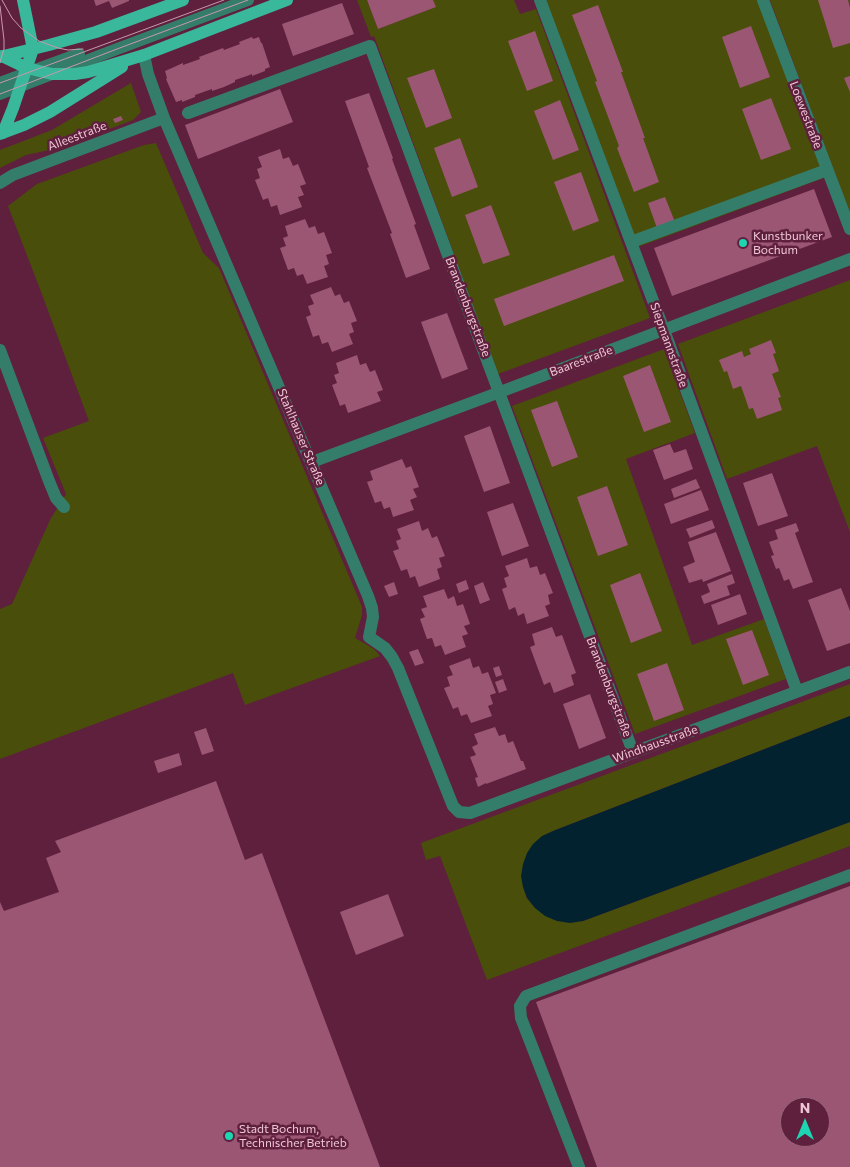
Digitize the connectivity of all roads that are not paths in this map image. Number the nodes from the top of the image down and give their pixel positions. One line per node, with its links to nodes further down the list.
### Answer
1 (23, 0): 8 (main road)
2 (183, 0): 8 (main road)
3 (224, 0): 11 (street)
4 (248, 0): 12 (street)
5 (287, 0): 10 (main road)
6 (540, 0): 21 (street, Siepmannstraße)
7 (763, 0): 18 (street, Loewestraße)
8 (33, 49): 9 (main road); 11 (main road)
9 (1, 54): 11 (main road)
10 (144, 55): 12 (main road); 16 (street, Stahlhauser Straße); 17 (main road)
11 (27, 74): 12 (street); 12 (main road); 13 (street); 14 (street); 17 (main road)
12 (52, 74)
13 (0, 83)
14 (0, 94)
15 (188, 113): 25 (street, Brandenburgstraße)
16 (164, 118): 19 (street, Alleestraße); 26 (street, Stahlhauser Straße)
17 (1, 134)
18 (827, 170): 20 (street, Loewestraße); 21 (street)
19 (0, 183)
20 (850, 229)
21 (631, 242): 23 (street, Siepmannstraße)
22 (850, 259): 23 (street, Baarestraße)
23 (664, 330): 25 (street, Baarestraße); 29 (street, Siepmannstraße)
24 (0, 350): 27 (street)
25 (500, 392): 26 (street, Baarestraße); 30 (street, Brandenburgstraße)
26 (312, 462): 31 (street, Stahlhauser Straße)
27 (64, 507)
28 (850, 672): 29 (street, Windhausstraße)
29 (797, 691): 30 (street, Windhausstraße)
30 (633, 752): 31 (street, Windhausstraße)
31 (459, 812)
32 (850, 874): 33 (street)
33 (579, 1167)

